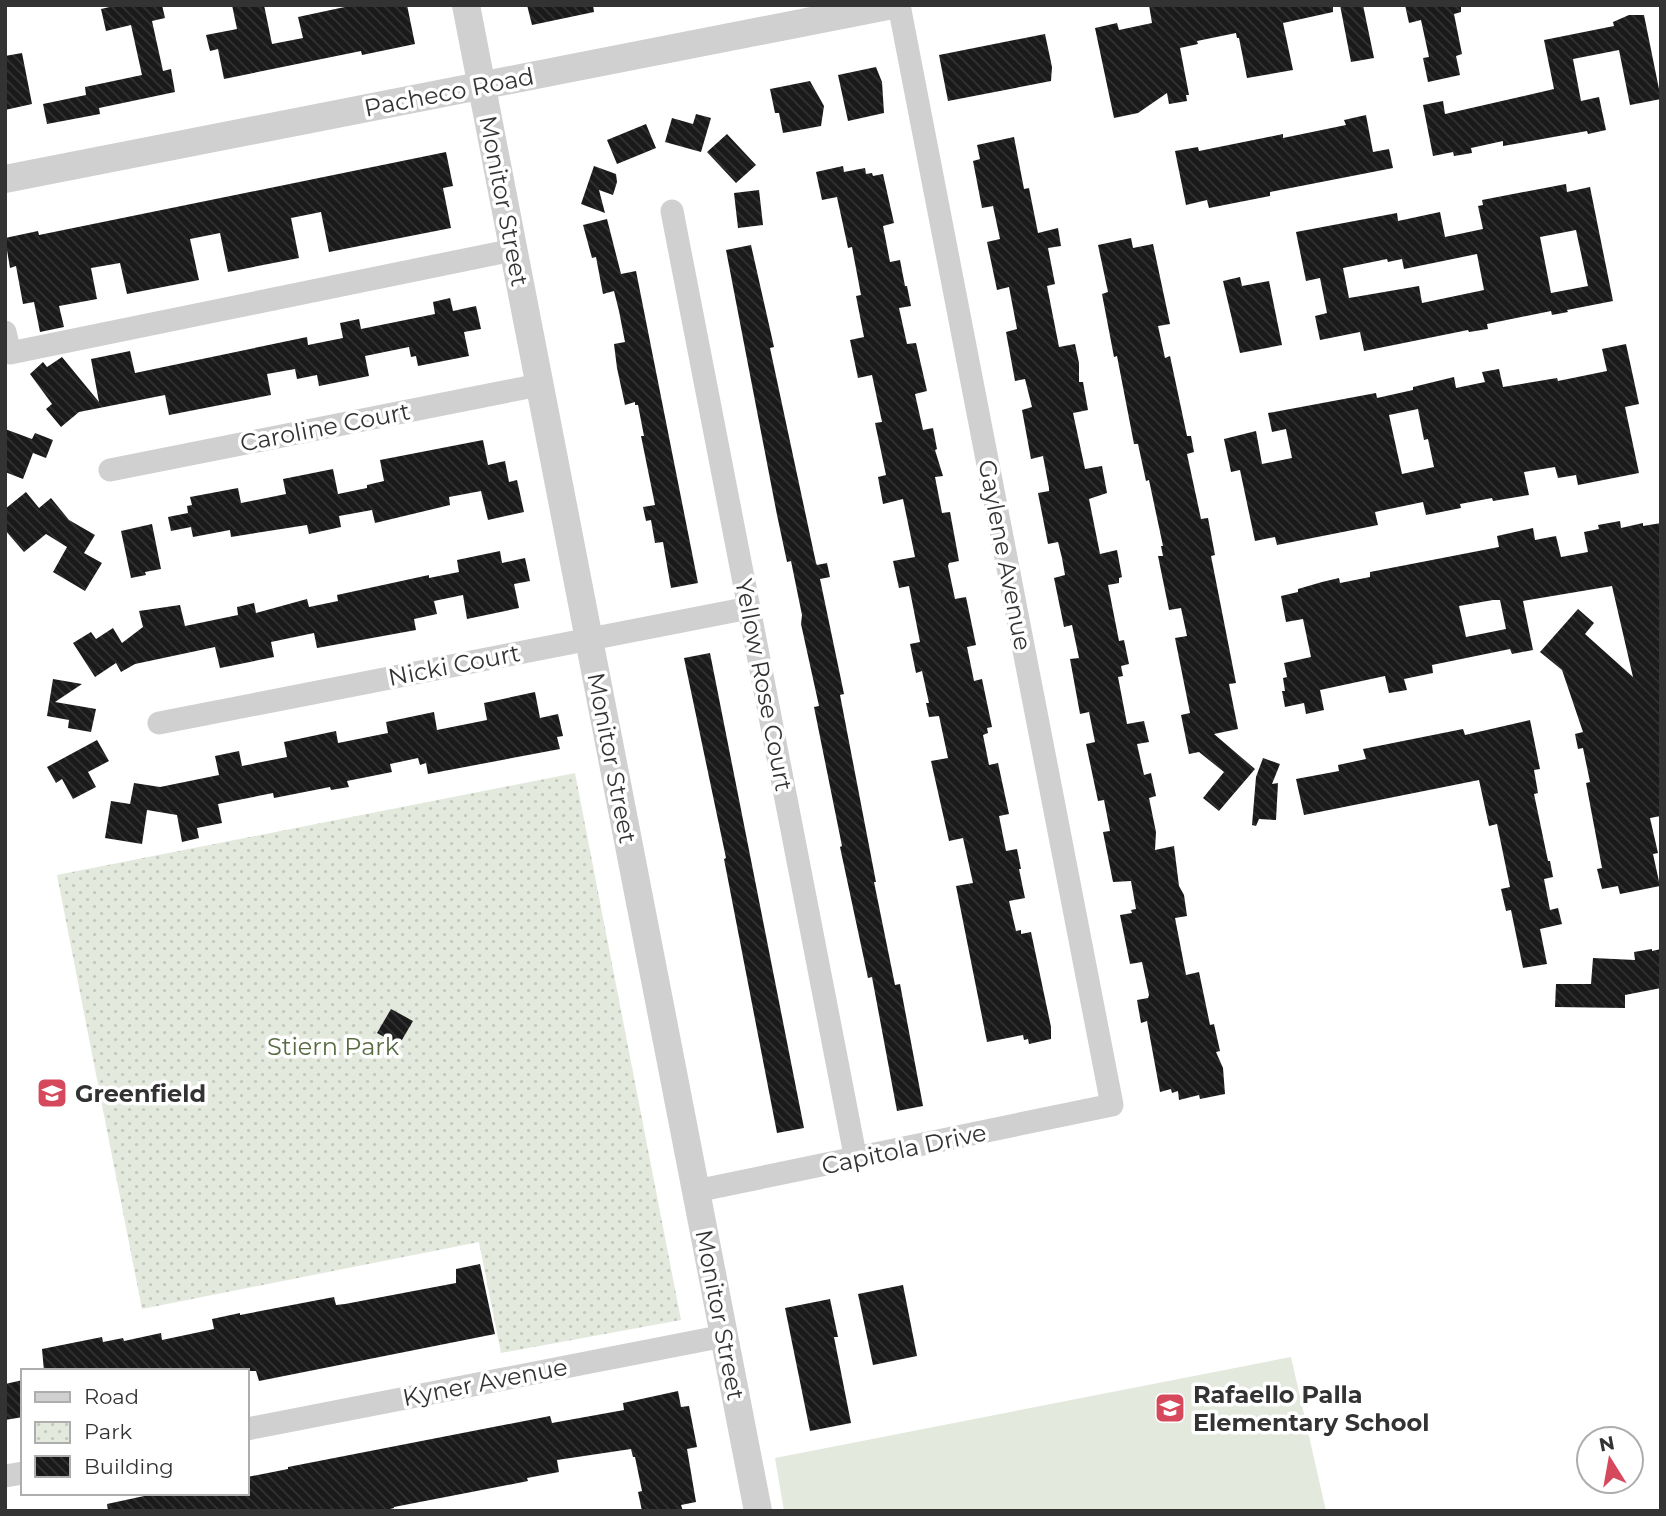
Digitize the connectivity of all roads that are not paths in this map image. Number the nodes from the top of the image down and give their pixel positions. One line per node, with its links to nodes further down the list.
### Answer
1 (466, 5): 4 (street, Monitor Street)
2 (893, 5): 4 (street, Pacheco Road)
3 (899, 5): 14 (street, Gaylene Avenue)
4 (482, 86): 5 (street, Pacheco Road); 7 (street, Monitor Street)
5 (5, 179)
6 (672, 211): 11 (street, Yellow Rose Court)
7 (513, 250): 8 (street); 9 (street, Monitor Street)
8 (5, 331)
9 (540, 385): 10 (street, Caroline Court); 12 (street, Monitor Street)
10 (110, 470)
11 (749, 608): 12 (street, Nicki Court); 15 (street, Yellow Rose Court)
12 (589, 639): 13 (street, Nicki Court); 16 (street, Monitor Street)
13 (159, 723)
14 (1112, 1105): 15 (street, Capitola Drive)
15 (856, 1160): 16 (street, Capitola Drive)
16 (696, 1191): 17 (street, Monitor Street)
17 (724, 1336): 18 (street, Kyner Avenue); 19 (street, Monitor Street)
18 (248, 1429)
19 (758, 1511)

